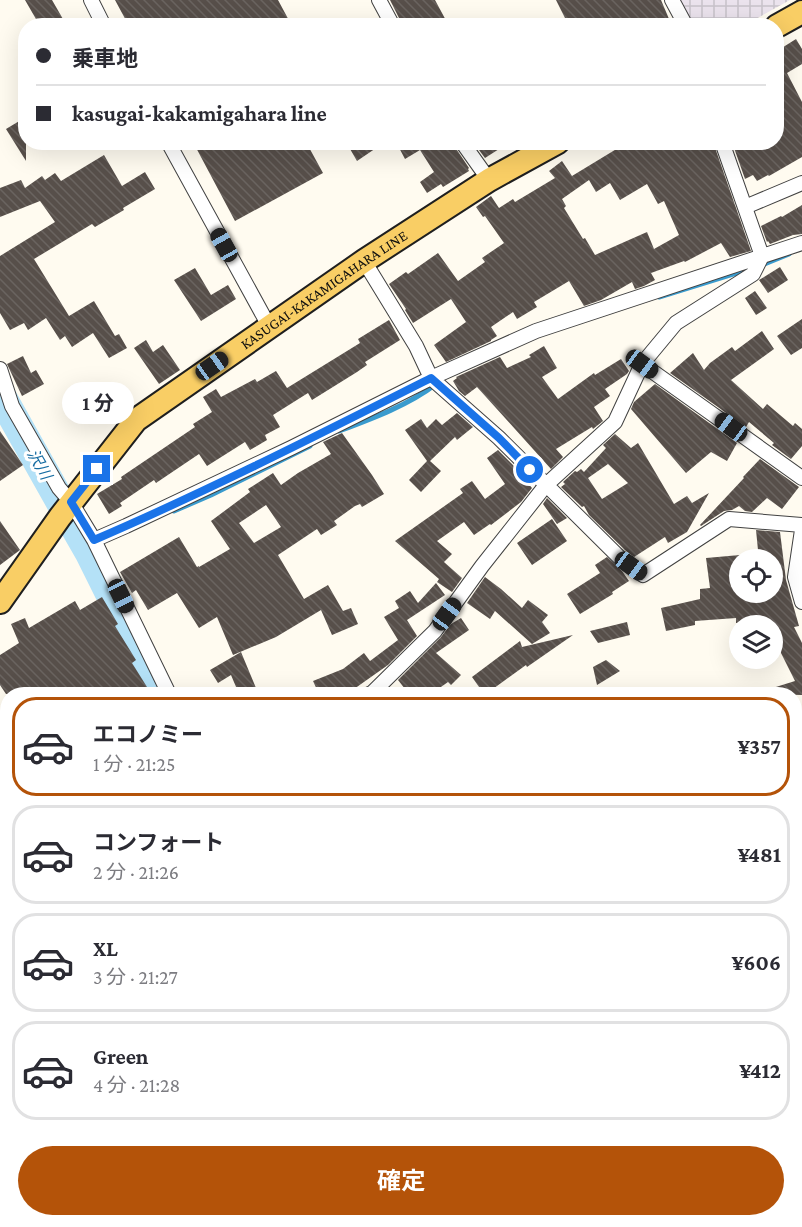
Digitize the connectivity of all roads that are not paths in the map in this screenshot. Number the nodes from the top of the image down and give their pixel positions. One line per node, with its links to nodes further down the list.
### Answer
1 (91, 0): 5 (street)
2 (379, 0): 6 (street)
3 (672, 0): 7 (street)
4 (802, 12): 8 (main road)
5 (101, 18)
6 (389, 18)
7 (682, 18)
8 (784, 22)
9 (172, 150): 19 (street)
10 (468, 150): 13 (street)
11 (543, 150): 13 (main road, KASUGAI-KAKAMIGAHARA LINE)
12 (725, 150): 15 (street)
13 (489, 180): 18 (main road, KASUGAI-KAKAMIGAHARA LINE)
14 (802, 183): 15 (street)
15 (745, 207): 17 (street)
16 (802, 243): 17 (street)
17 (762, 256): 20 (street); 22 (street)
18 (364, 261): 19 (main road, KASUGAI-KAKAMIGAHARA LINE); 22 (street)
19 (269, 326): 25 (main road, KASUGAI-KAKAMIGAHARA LINE)
20 (642, 364): 23 (street); 24 (street)
21 (0, 369): 25 (street)
22 (431, 378): 24 (street); 28 (street)
23 (802, 478)
24 (546, 485): 26 (street); 32 (street)
25 (65, 509): 28 (street); 29 (main road, KASUGAI-KAKAMIGAHARA LINE)
26 (802, 525)
27 (802, 530): 30 (street)
28 (94, 540): 31 (street)
29 (0, 602)
30 (802, 602)
31 (166, 687)
32 (376, 687)

